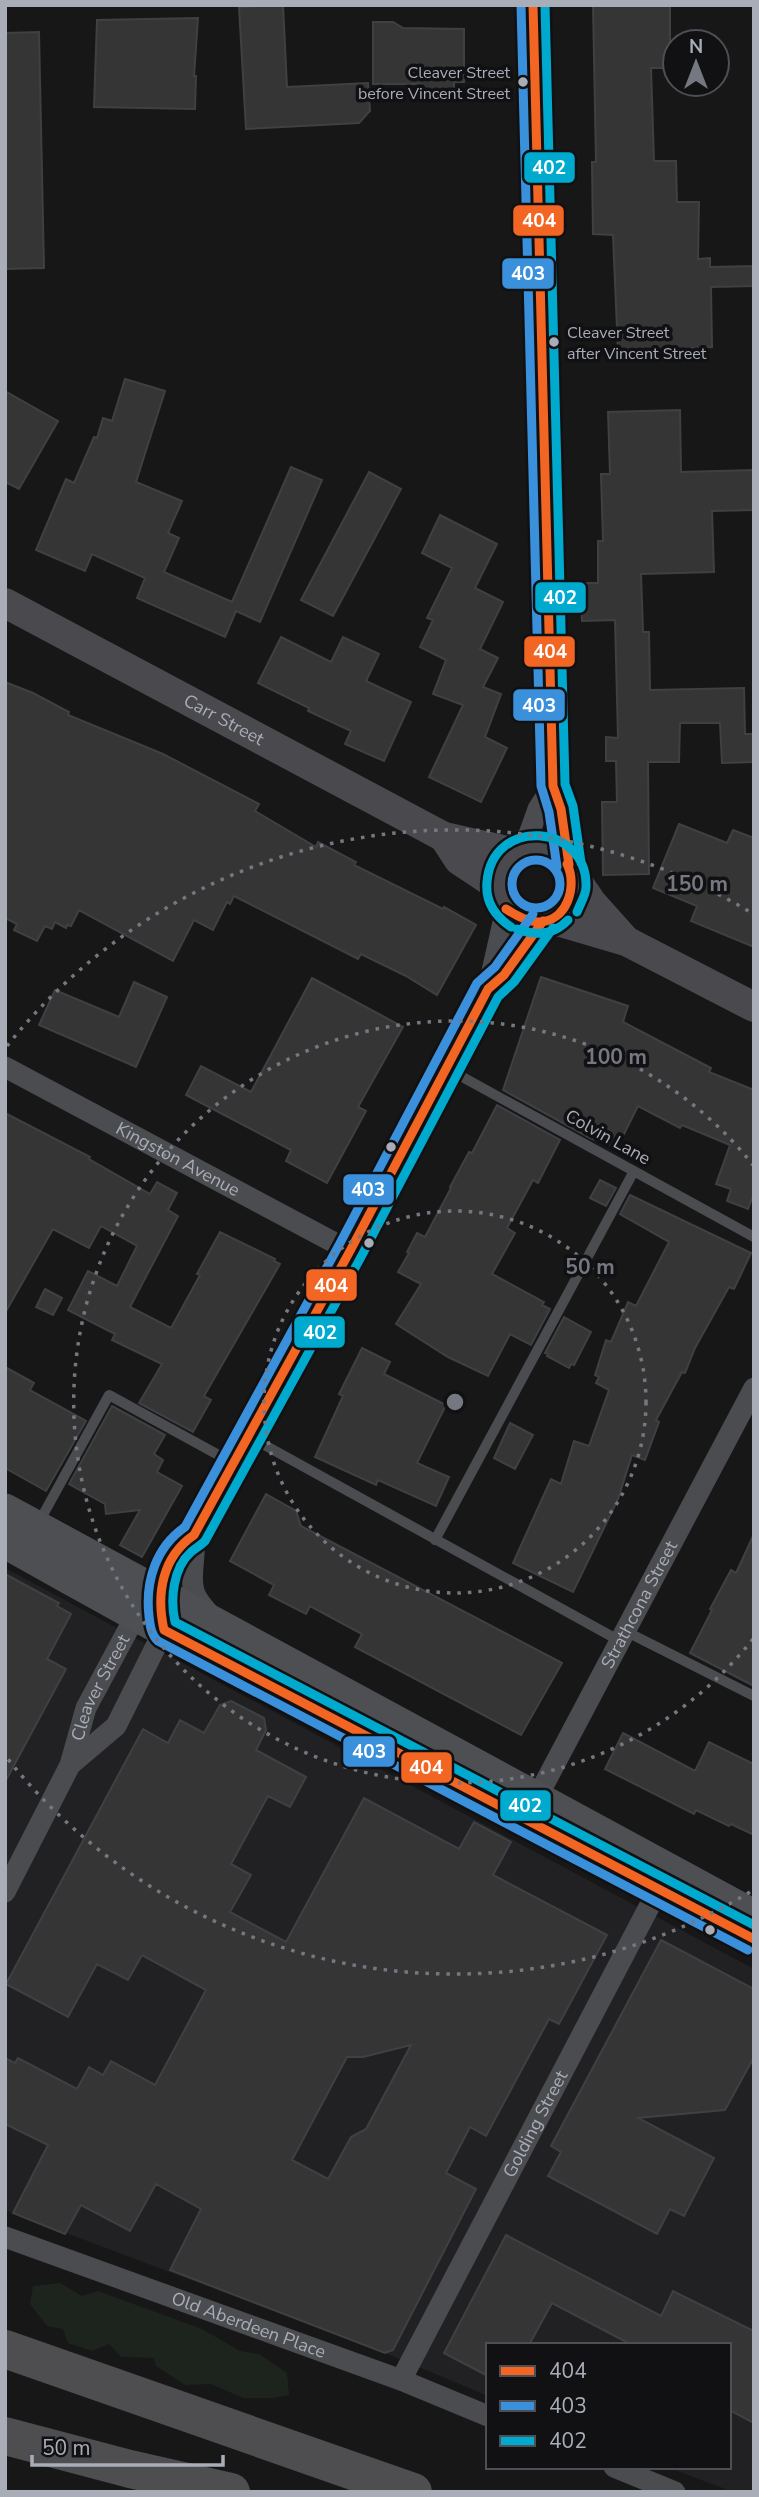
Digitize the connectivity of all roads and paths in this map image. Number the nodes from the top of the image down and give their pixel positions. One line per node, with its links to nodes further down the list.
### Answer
1 (533, 6): 3 (street)
2 (5, 603): 4 (street, Carr Street)
3 (553, 786): 5 (street); 6 (street)
4 (443, 837): 5 (street, Carr Street); 7 (street, Carr Street)
5 (520, 850): 6 (street); 7 (street)
6 (571, 871): 8 (street); 9 (street)
7 (502, 898): 8 (street); 10 (street)
8 (547, 920): 9 (street); 10 (street)
9 (626, 941): 11 (street)
10 (488, 989): 13 (street, Cleaver Street)
11 (754, 1007)
12 (5, 1067): 16 (street, Kingston Avenue)
13 (446, 1068): 14 (lane, Colvin Lane); 16 (street, Cleaver Street)
14 (634, 1171): 15 (lane, Colvin Lane); 23 (lane)
15 (754, 1237)
16 (350, 1251): 18 (street, Cleaver Street)
17 (754, 1388): 28 (street, Strathcona Street)
18 (248, 1436): 19 (street, Cleaver Street); 23 (lane)
19 (233, 1463): 21 (lane); 22 (street, Cleaver Street)
20 (5, 1510): 21 (main road)
21 (36, 1527): 26 (main road)
22 (194, 1535): 25 (street, Cleaver Street); 27 (street, Cleaver Street)
23 (435, 1540): 28 (lane)
24 (5, 1542): 26 (main road)
25 (172, 1556): 26 (street, Cleaver Street); 26 (street, Cleaver Street)
26 (154, 1604): 27 (main road); 30 (street, Cleaver Street); 30 (street, Cleaver Street); 31 (main road)
27 (217, 1624): 31 (main road)
28 (622, 1636): 29 (lane); 31 (street, Strathcona Street)
29 (754, 1696)
30 (70, 1765): 33 (street, Cleaver Street)
31 (531, 1810): 32 (main road)
32 (665, 1880): 34 (main road); 35 (main road); 38 (street, Golding Street)
33 (5, 1892)
34 (754, 1916)
35 (754, 1939)
36 (6, 2237): 38 (street, Old Aberdeen Place)
37 (5, 2349): 43 (highway)
38 (401, 2380): 39 (street, Old Aberdeen Place)
39 (486, 2415)
40 (5, 2436): 42 (highway)
41 (619, 2469): 44 (street)
42 (231, 2492)
43 (413, 2492)
44 (674, 2492)

